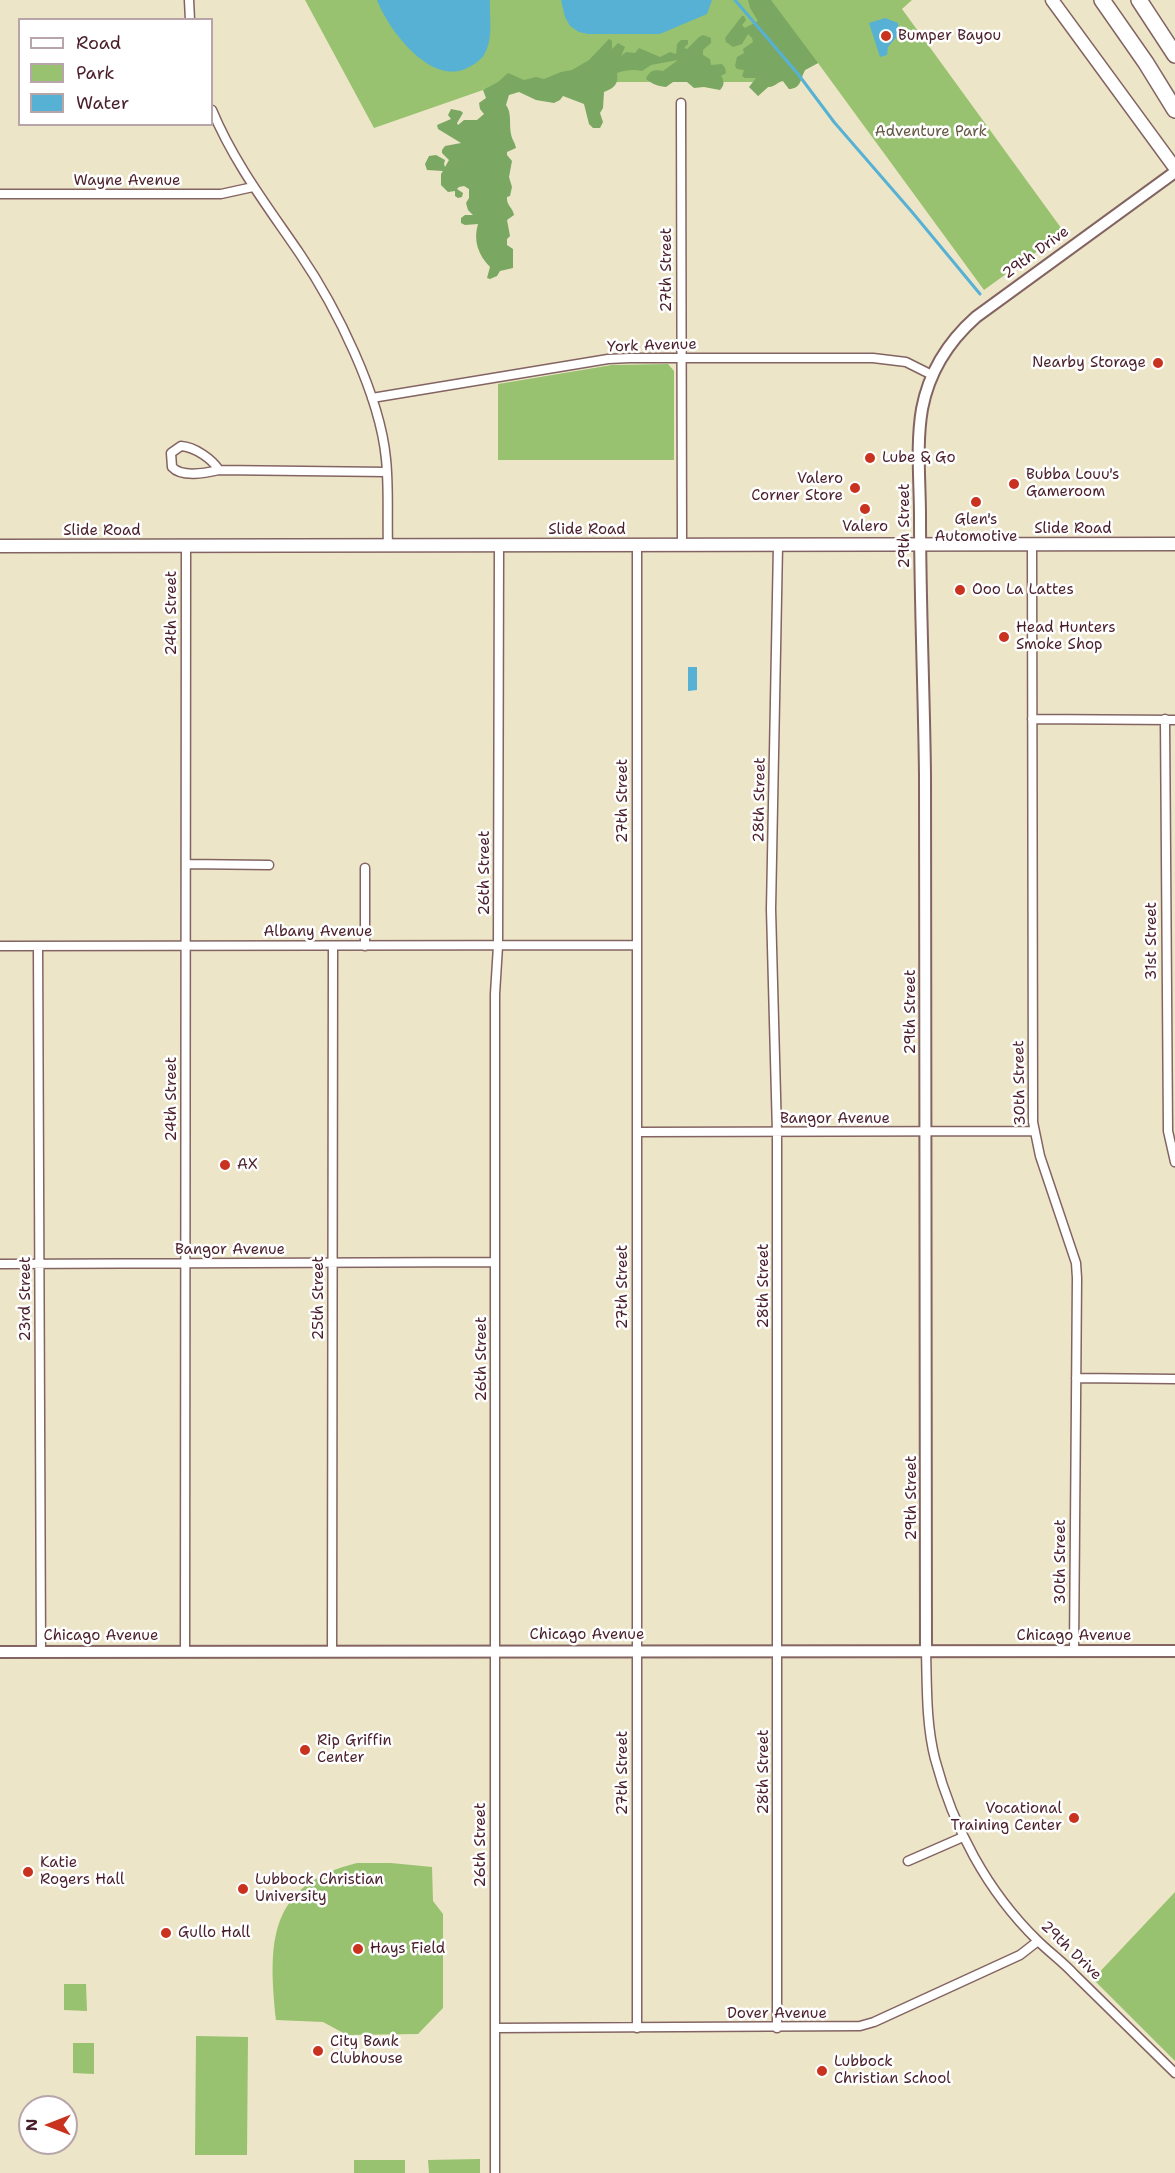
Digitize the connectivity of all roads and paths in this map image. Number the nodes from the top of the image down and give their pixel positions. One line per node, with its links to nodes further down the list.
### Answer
1 (189, 0): 5 (street)
2 (1052, 0): 10 (main road)
3 (1102, 0): 8 (highway)
4 (1139, 0): 6 (highway)
5 (190, 18)
6 (1172, 50)
7 (681, 103): 13 (street, 27th Street)
8 (1175, 110)
9 (213, 112): 11 (street)
10 (1175, 170): 14 (street, 29th Drive)
11 (253, 187): 12 (street, Wayne Avenue); 15 (street)
12 (0, 194)
13 (680, 357): 14 (street, York Avenue); 15 (street, York Avenue); 21 (street, 27th Street)
14 (932, 375): 23 (street, 29th Street)
15 (372, 398): 17 (street)
16 (219, 470): 16 (street); 17 (street)
17 (387, 472): 26 (street)
18 (1032, 544): 19 (main road, Slide Road); 23 (main road, Slide Road); 28 (street, 30th Street)
19 (1175, 544)
20 (637, 545): 21 (main road, Slide Road); 27 (main road, Slide Road); 34 (street, 27th Street)
21 (682, 545): 22 (main road, Slide Road)
22 (778, 545): 23 (main road, Slide Road); 44 (street, 28th Street)
23 (920, 545): 45 (street, 29th Street)
24 (0, 546): 25 (main road, Slide Road)
25 (186, 546): 26 (main road, Slide Road); 31 (street, 24th Street)
26 (388, 546): 27 (main road, Slide Road)
27 (499, 546): 40 (street, 26th Street)
28 (1032, 719): 29 (street); 41 (street, 30th Street)
29 (1165, 719): 30 (street); 42 (street, 31st Street)
30 (1175, 720)
31 (186, 864): 32 (street); 37 (street, 24th Street)
32 (269, 864)
33 (365, 868): 39 (street)
34 (636, 945): 40 (street, Albany Avenue); 43 (street, 27th Street)
35 (0, 946): 36 (street, Albany Avenue)
36 (38, 946): 37 (street, Albany Avenue); 50 (street, 23rd Street)
37 (186, 946): 38 (street, Albany Avenue); 51 (street, 24th Street)
38 (333, 946): 39 (street, Albany Avenue); 48 (street, 25th Street)
39 (365, 946): 40 (street, Albany Avenue)
40 (498, 946): 47 (street, 26th Street)
41 (1034, 1131): 45 (street, Bangor Avenue); 52 (street, 30th Street)
42 (1172, 1131): 46 (street, 31st Street)
43 (637, 1132): 44 (street, Bangor Avenue); 55 (street, 27th Street)
44 (777, 1133): 45 (street, Bangor Avenue); 56 (street, 28th Street)
45 (927, 1133): 57 (street, 29th Street)
46 (1175, 1162)
47 (495, 1262): 48 (street, Bangor Avenue); 54 (street, 26th Street)
48 (332, 1263): 51 (street, Bangor Avenue); 59 (street, 25th Street)
49 (0, 1264): 50 (street, Bangor Avenue)
50 (39, 1264): 51 (street, Bangor Avenue); 63 (street, 23rd Street)
51 (185, 1264): 58 (street, 24th Street)
52 (1076, 1378): 53 (street); 60 (street, 30th Street)
53 (1175, 1379)
54 (495, 1650): 55 (street, Chicago Avenue); 59 (street, Chicago Avenue); 67 (street, 26th Street)
55 (636, 1650): 56 (street, Chicago Avenue); 68 (street, 27th Street)
56 (778, 1650): 57 (street, Chicago Avenue); 69 (street, 28th Street)
57 (926, 1650): 60 (street, Chicago Avenue); 64 (street, 29th Drive)
58 (184, 1651): 59 (street, Chicago Avenue); 63 (street, Chicago Avenue)
59 (332, 1651)
60 (1074, 1651): 61 (street, Chicago Avenue)
61 (1175, 1651)
62 (0, 1652): 63 (street, Chicago Avenue)
63 (41, 1652)
64 (963, 1837): 65 (street); 66 (street, 29th Drive)
65 (908, 1861)
66 (1038, 1941): 69 (street, Dover Avenue); 70 (street, 29th Drive)
67 (495, 2028): 68 (street, Dover Avenue); 71 (street, 26th Street)
68 (637, 2028): 69 (street, Dover Avenue)
69 (777, 2028)
70 (1175, 2073)
71 (495, 2173)

